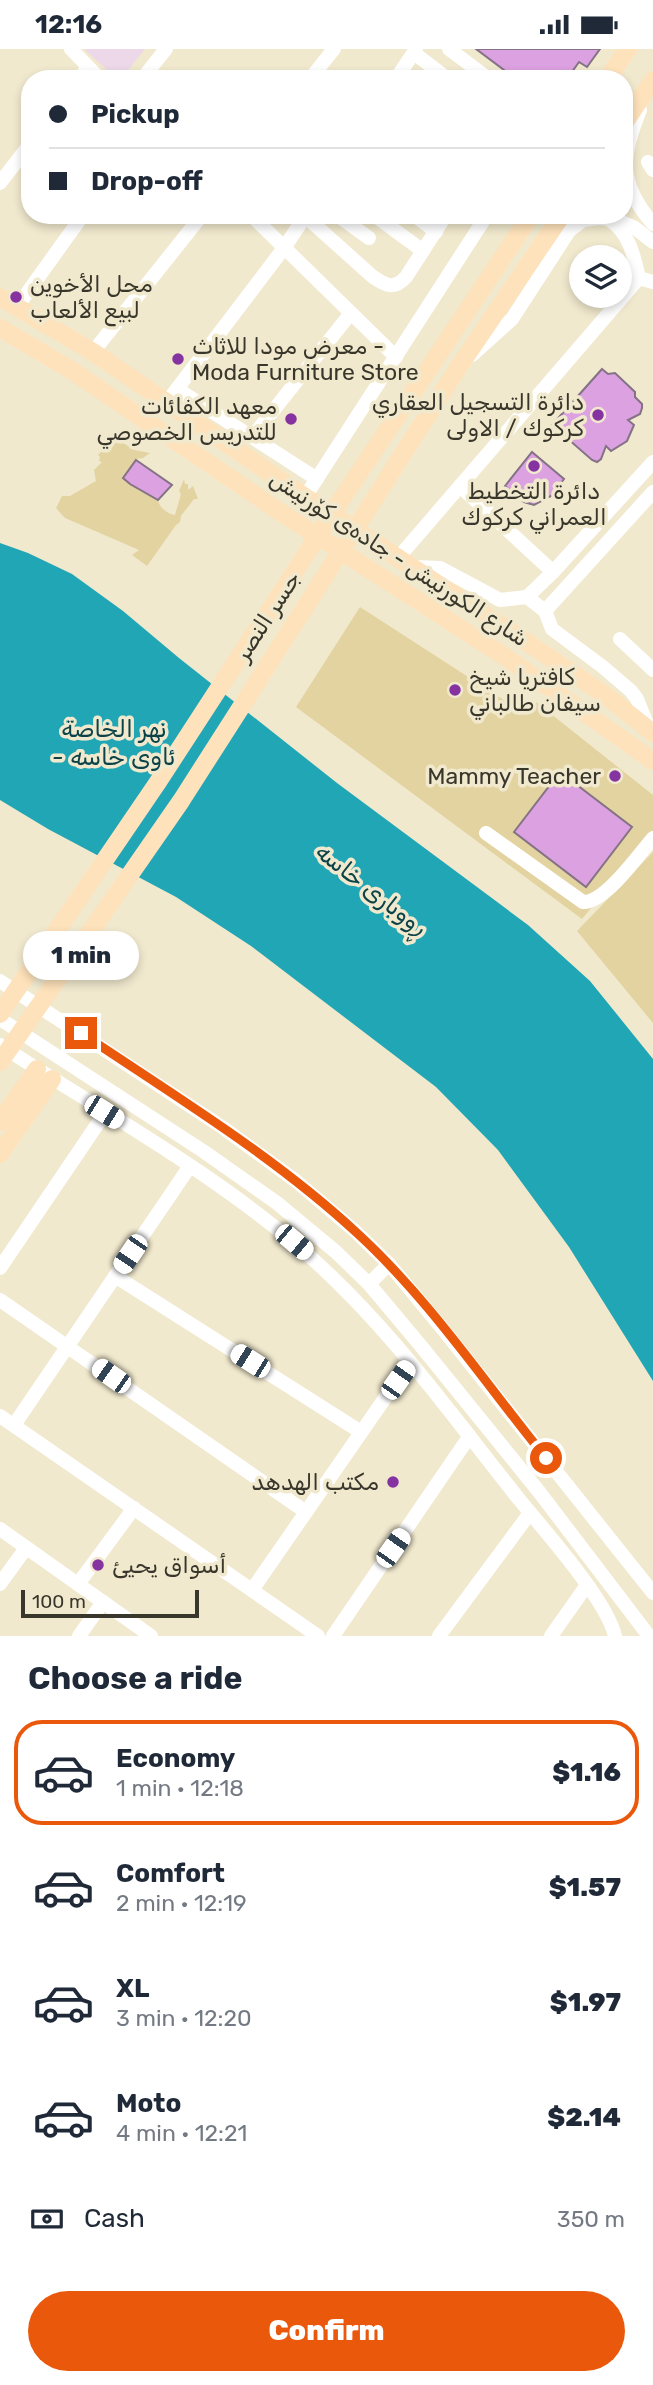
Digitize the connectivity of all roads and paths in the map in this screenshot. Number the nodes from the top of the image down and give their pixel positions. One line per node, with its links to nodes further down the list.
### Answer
1 (71, 49): 8 (street)
2 (166, 49): 9 (street)
3 (334, 49): 10 (street)
4 (449, 49): 13 (street)
5 (628, 49): 14 (main road)
6 (641, 49): 15 (main road)
7 (415, 51): 11 (street); 12 (street)
8 (82, 70)
9 (149, 70)
10 (317, 70)
11 (402, 70)
12 (437, 70)
13 (477, 70)
14 (613, 70)
15 (627, 70)
16 (652, 81): 17 (main road); 18 (street)
17 (633, 110)
18 (633, 128)
19 (21, 152): 20 (street)
20 (6, 166): 21 (street)
21 (0, 183)
22 (633, 196): 38 (street)
23 (77, 224): 46 (street)
24 (195, 224): 49 (street)
25 (260, 224): 42 (street)
26 (300, 224): 42 (street)
27 (314, 224): 43 (street)
28 (350, 224): 40 (street)
29 (386, 224): 43 (street)
30 (426, 224): 39 (street)
31 (441, 224): 39 (street)
32 (481, 224): 50 (street)
33 (525, 224): 70 (main road, جسر النصر)
34 (556, 224): 51 (main road, جسر النصر)
35 (577, 224): 51 (street)
36 (613, 224): 44 (street)
37 (625, 224): 41 (street)
38 (653, 224)
39 (436, 232): 43 (street)
40 (369, 238)
41 (653, 242)
42 (284, 247): 47 (street); 52 (street)
43 (423, 251)
44 (646, 280): 56 (street)
45 (0, 297): 46 (main road, شارع الكورنيش - جادەی کۆرنیش)
46 (17, 307): 49 (main road, شارع الكورنيش - جادەی کۆرنیش)
47 (351, 313): 50 (street); 53 (street)
48 (0, 328): 66 (main road, شارع الكورنيش - جادەی کۆرنیش)
49 (93, 352): 52 (main road, شارع الكورنيش - جادەی کۆرنیش)
50 (396, 357): 55 (street)
51 (458, 368): 72 (main road, جسر النصر)
52 (172, 396): 53 (street); 58 (main road, شارع الكورنيش - جادەی کۆرنیش)
53 (253, 436): 55 (street)
54 (653, 462): 60 (street)
55 (317, 479): 58 (street)
56 (460, 486): 59 (street); 60 (street)
57 (653, 492): 62 (street)
58 (305, 497): 59 (main road, شارع الكورنيش - جادەی کۆرنیش)
59 (406, 562): 61 (street); 65 (main road, شارع الكورنيش - جادەی کۆرنیش)
60 (553, 572): 61 (street)
61 (527, 597): 62 (street)
62 (545, 611): 65 (street)
63 (620, 639): 64 (street)
64 (653, 670)
65 (651, 732)
66 (653, 761)
67 (486, 833): 68 (street)
68 (653, 838)
69 (0, 981): 80 (street)
70 (0, 1016): 77 (street)
71 (0, 1045): 73 (street)
72 (0, 1062)
73 (44, 1074): 74 (street); 75 (main road); 78 (main road)
74 (104, 1112): 76 (street); 81 (street)
75 (0, 1122)
76 (130, 1128): 77 (street); 79 (street)
77 (180, 1136): 83 (street)
78 (0, 1154)
79 (190, 1166): 82 (street); 86 (street)
80 (389, 1264): 83 (street); 100 (street)
81 (0, 1268)
82 (115, 1276): 85 (street); 89 (street)
83 (369, 1285): 109 (street)
84 (0, 1300): 85 (street)
85 (68, 1346): 88 (street); 92 (street)
86 (410, 1362): 89 (street); 90 (street)
87 (0, 1416): 88 (street)
88 (14, 1425): 91 (street)
89 (361, 1432): 92 (street)
90 (469, 1437): 93 (street); 105 (street)
91 (134, 1508): 97 (street); 99 (street)
92 (306, 1512): 99 (street)
93 (530, 1513): 98 (street); 106 (street)
94 (0, 1529): 95 (street)
95 (26, 1548): 96 (street); 97 (street)
96 (0, 1584)
97 (78, 1584): 101 (street)
98 (587, 1585): 107 (street); 108 (street)
99 (252, 1590): 104 (street)
100 (653, 1593)
101 (103, 1602): 102 (street); 103 (street)
102 (79, 1636)
103 (151, 1636)
104 (318, 1636)
105 (332, 1636)
106 (439, 1636)
107 (551, 1636)
108 (615, 1636)
109 (649, 1636)

